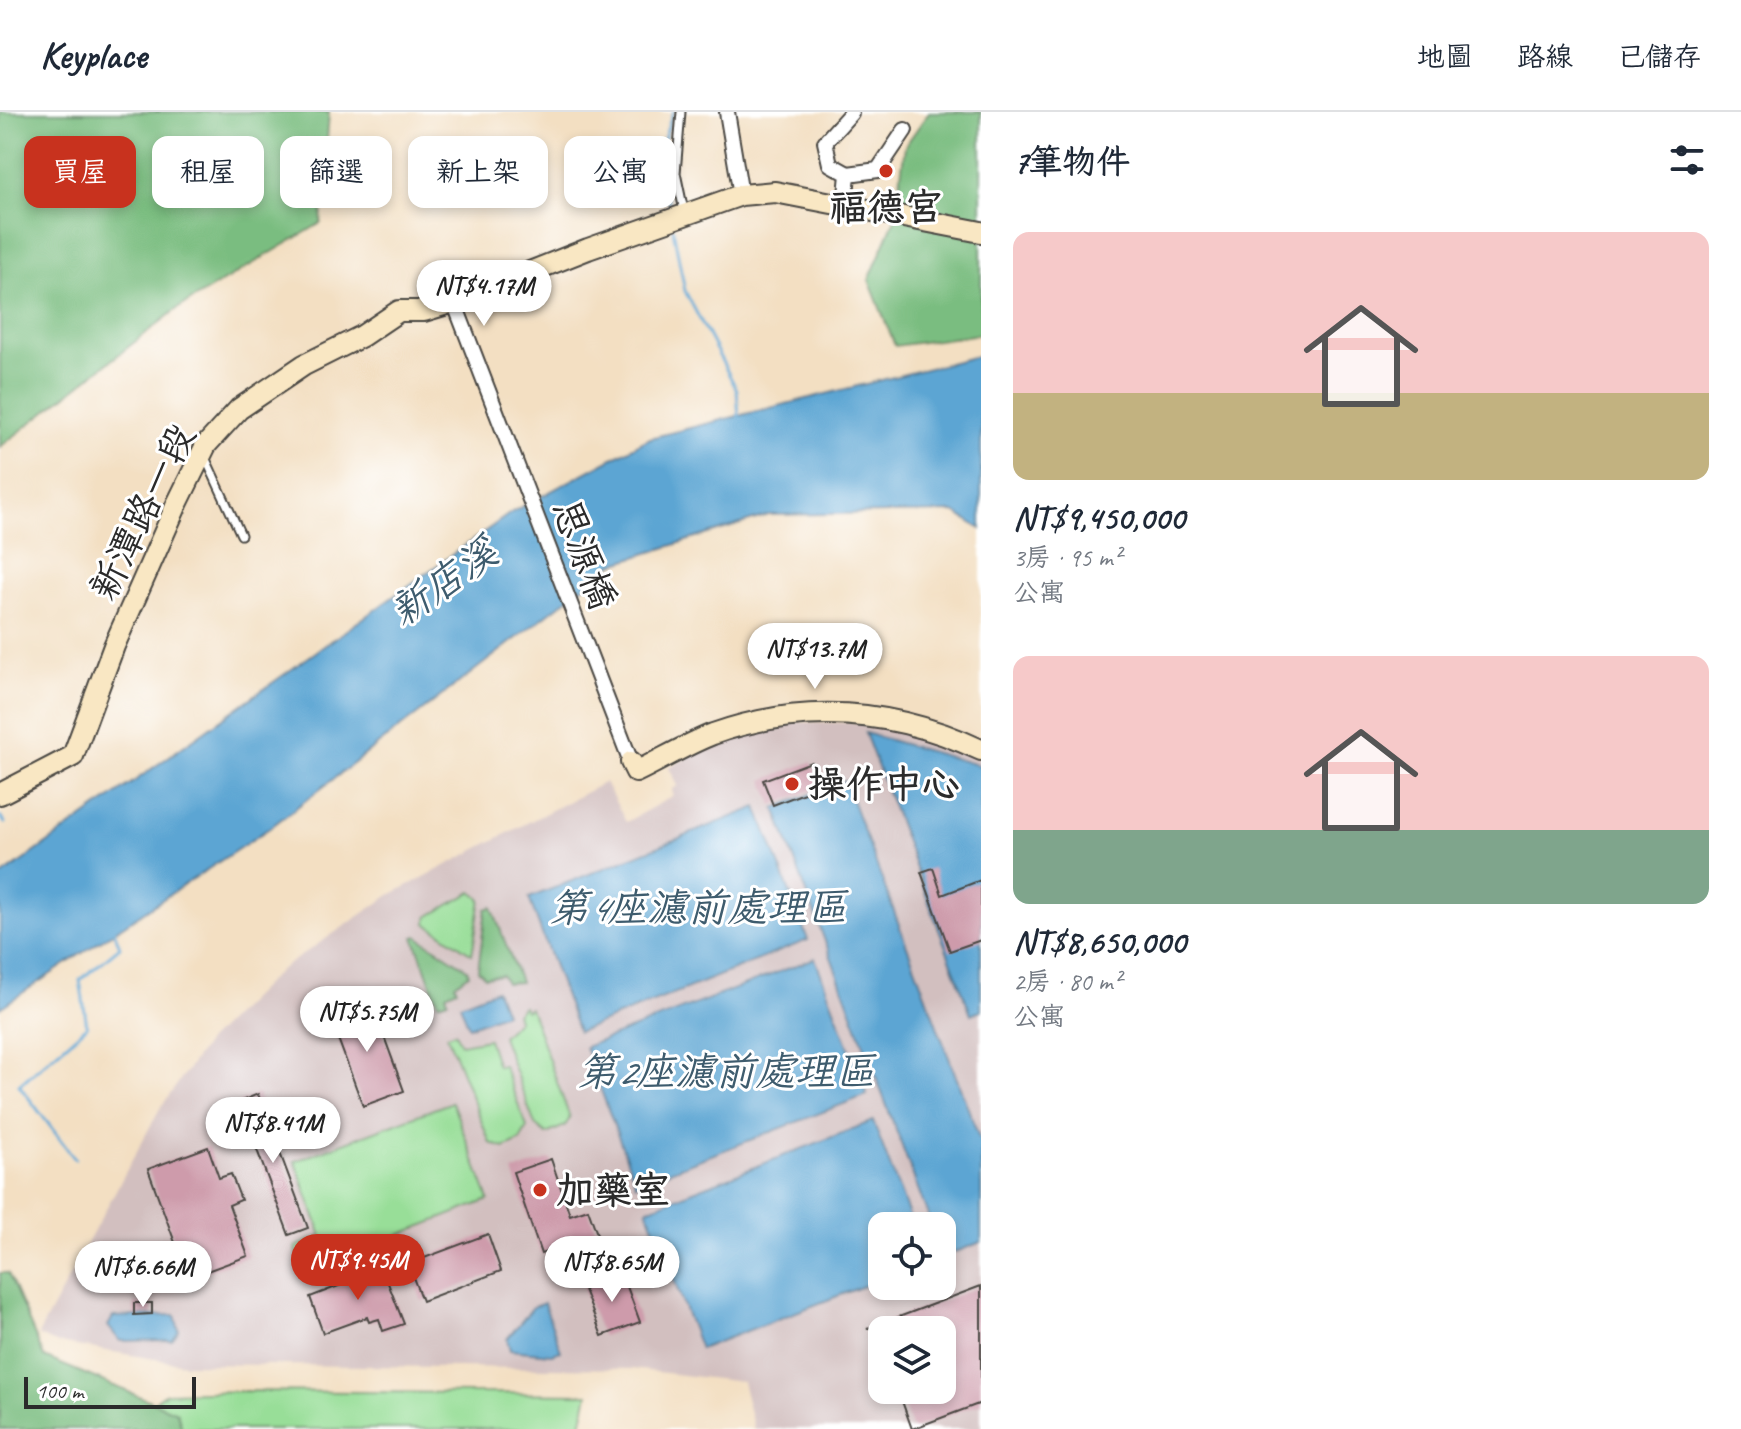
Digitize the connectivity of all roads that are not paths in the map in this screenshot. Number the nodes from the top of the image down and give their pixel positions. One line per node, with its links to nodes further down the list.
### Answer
1 (681, 112): 8 (lane)
2 (727, 112): 6 (street)
3 (851, 113): 5 (street)
4 (905, 130): 5 (street)
5 (848, 174): 7 (street)
6 (741, 195): 7 (street, 新潭路一段); 8 (street, 新潭路一段)
7 (845, 206): 9 (street, 新潭路一段)
8 (676, 217): 10 (street, 新潭路一段)
9 (981, 232)
10 (454, 302): 11 (street, 新潭路一段); 14 (street, 思源橋)
11 (203, 453): 12 (lane); 15 (street, 新潭路一段)
12 (241, 535)
13 (981, 750): 14 (street)
14 (631, 762)
15 (0, 794)

